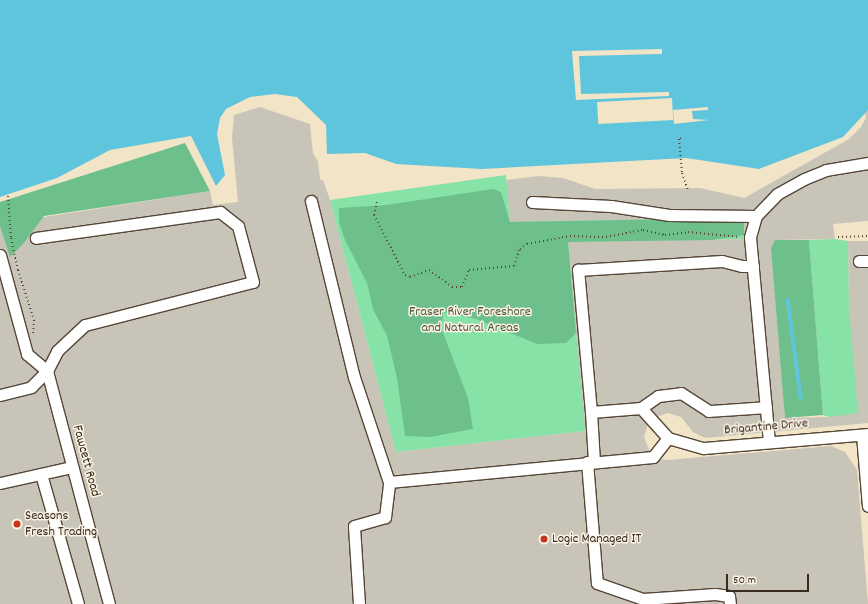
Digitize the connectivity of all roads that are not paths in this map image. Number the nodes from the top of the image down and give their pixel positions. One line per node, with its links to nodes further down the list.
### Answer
1 (868, 163): 4 (street)
2 (311, 201): 20 (street)
3 (532, 202): 4 (street)
4 (756, 216): 7 (street)
5 (36, 238): 8 (street)
6 (0, 255): 8 (street)
7 (753, 266): 10 (street); 12 (street)
8 (47, 371): 9 (street); 17 (street, Fawcett Road)
9 (0, 395)
10 (766, 407): 11 (street); 15 (street)
11 (641, 408): 12 (street); 14 (street)
12 (591, 412): 16 (street)
13 (865, 434): 15 (street, Brigantine Drive); 21 (street)
14 (668, 438): 15 (street, Brigantine Drive); 16 (street)
15 (769, 442)
16 (590, 462): 20 (street); 25 (street)
17 (72, 467): 18 (street); 23 (street, Fawcett Road)
18 (41, 474): 19 (street); 22 (street)
19 (0, 482)
20 (389, 482): 24 (street)
21 (868, 506)
22 (78, 604)
23 (109, 604)
24 (359, 604)
25 (730, 604)

